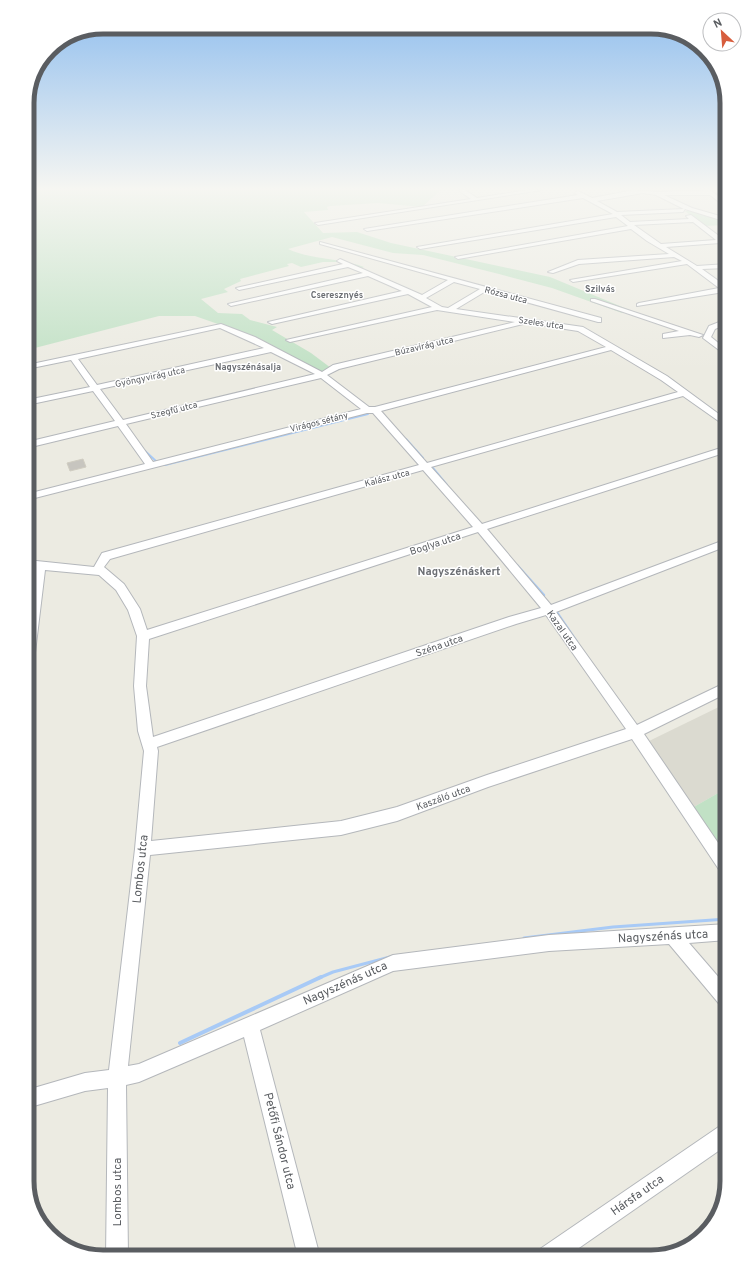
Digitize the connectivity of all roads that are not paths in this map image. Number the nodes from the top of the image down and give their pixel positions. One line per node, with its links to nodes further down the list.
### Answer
1 (347, 250): 13 (street, Rózsa utca)
2 (498, 250): 5 (street)
3 (666, 250): 4 (street)
4 (675, 255): 7 (street); 11 (street)
5 (458, 257)
6 (340, 261): 8 (street, Szeles utca)
7 (688, 262): 10 (street); 14 (street)
8 (349, 265): 12 (street, Szeles utca); 16 (street)
9 (720, 266): 10 (street)
10 (696, 268): 15 (street)
11 (551, 272)
12 (370, 274): 19 (street, Szeles utca); 22 (street)
13 (453, 280): 17 (street, Rózsa utca); 20 (street)
14 (573, 280)
15 (720, 286)
16 (239, 288)
17 (484, 289): 25 (street); 29 (street, Rózsa utca)
18 (720, 291): 23 (street)
19 (409, 292): 20 (street, Szeles utca); 27 (street)
20 (422, 298): 24 (street, Szeles utca)
21 (593, 300): 31 (street)
22 (231, 304)
23 (639, 305)
24 (437, 308): 25 (street, Szeles utca); 32 (street)
25 (448, 311): 26 (street, Szeles utca)
26 (528, 321): 29 (street, Szeles utca); 38 (street, Búzavirág utca)
27 (272, 322)
28 (720, 325): 31 (street)
29 (581, 330): 33 (street, Szeles utca)
30 (666, 336): 31 (street)
31 (706, 339): 35 (street)
32 (290, 340)
33 (611, 348): 40 (street, Szeles utca); 42 (street, Virágos sétány)
34 (272, 349): 36 (street, Kazal utca); 38 (street, Kazal utca); 39 (street, Gyöngyvirág utca)
35 (720, 349)
36 (73, 357): 37 (street); 39 (street)
37 (34, 365)
38 (322, 375): 42 (street, Kazal utca); 44 (street, Szegfű utca)
39 (96, 388): 41 (street, Gyöngyvirág utca); 44 (street)
40 (685, 394): 43 (street, Szeles utca); 48 (street, Kalász utca)
41 (34, 401)
42 (371, 410): 47 (street, Virágos sétány); 48 (street, Kazal utca)
43 (720, 418)
44 (120, 423): 45 (street, Szegfű utca); 47 (street)
45 (34, 443)
46 (720, 451): 50 (street, Boglya utca)
47 (151, 465): 49 (street, Virágos sétány)
48 (425, 467): 50 (street, Kazal utca); 53 (street, Kalász utca)
49 (34, 495)
50 (481, 529): 54 (street, Kazal utca); 55 (street, Boglya utca)
51 (720, 545): 54 (street, Széna utca)
52 (34, 564): 53 (street)
53 (102, 572): 55 (street, Lombos utca)
54 (549, 610): 57 (street, Kazal utca); 58 (street, Széna utca)
55 (143, 636): 58 (street, Lombos utca)
56 (720, 690): 57 (street, Kaszáló utca)
57 (635, 732): 59 (street, Kaszáló utca); 60 (street, Kazal utca)
58 (149, 744): 59 (street, Lombos utca)
59 (143, 849): 65 (street, Lombos utca)
60 (720, 859)
61 (720, 932): 62 (street, Nagyszénás utca)
62 (672, 934): 63 (street); 64 (street, Nagyszénás utca)
63 (720, 992)
64 (250, 1025): 65 (street, Nagyszénás utca); 69 (street, Petőfi Sándor utca)
65 (117, 1078): 66 (street, Nagyszénás utca); 68 (street, Lombos utca)
66 (34, 1097)
67 (720, 1138): 70 (street, Hársfa utca)
68 (117, 1250)
69 (307, 1250)
70 (558, 1250)

